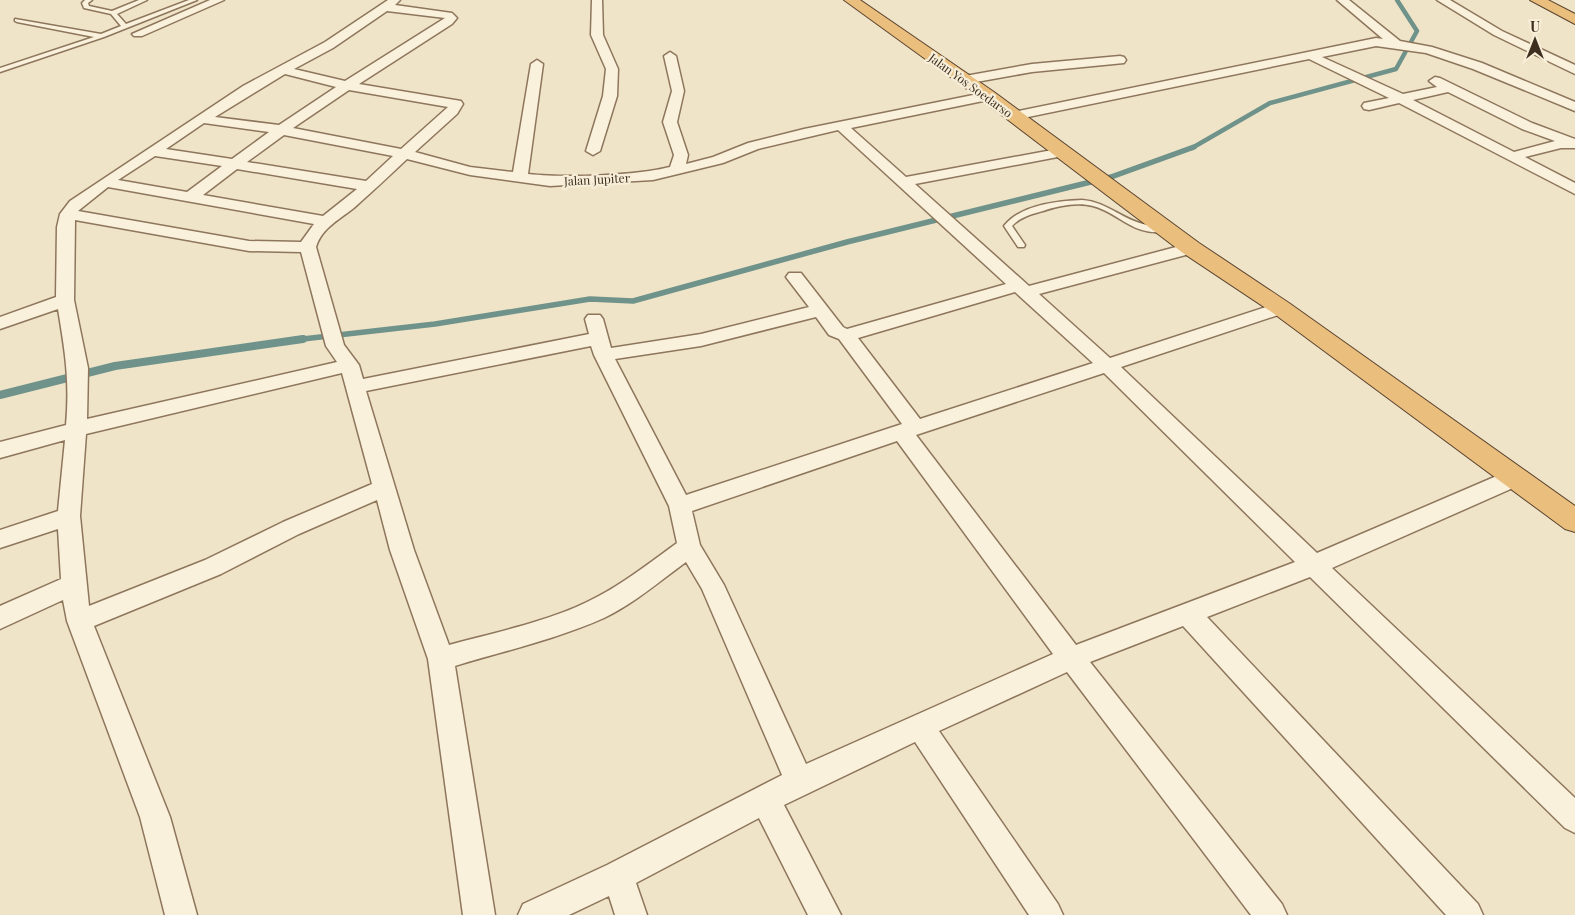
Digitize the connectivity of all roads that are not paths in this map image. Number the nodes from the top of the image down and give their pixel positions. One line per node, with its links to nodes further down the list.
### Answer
1 (89, 0): 11 (lane)
2 (144, 0): 11 (lane)
3 (194, 0): 14 (lane)
4 (219, 0): 15 (street)
5 (597, 0): 39 (street)
6 (851, 0): 25 (highway, Jalan Yos Soedarso)
7 (1342, 0): 17 (street)
8 (1442, 0): 24 (street)
9 (1537, 0): 13 (highway)
10 (390, 4): 23 (street); 27 (street)
11 (113, 13): 14 (lane)
12 (17, 20): 16 (lane)
13 (1575, 20)
14 (126, 27): 16 (lane)
15 (138, 34)
16 (102, 36): 22 (lane)
17 (1395, 43): 19 (street); 32 (street)
18 (670, 56): 44 (street)
19 (1311, 56): 30 (street); 33 (street)
20 (1120, 60): 25 (street)
21 (537, 64): 45 (street)
22 (0, 70)
23 (284, 70): 27 (street); 34 (street)
24 (1575, 70)
25 (965, 80): 29 (highway, Jalan Yos Soedarso)
26 (1435, 81): 28 (street)
27 (348, 86): 36 (street); 41 (street)
28 (1449, 88): 30 (street); 37 (street)
29 (988, 96): 33 (highway, Jalan Yos Soedarso); 35 (street, Jalan Jupiter)
30 (1400, 99): 31 (street); 42 (street)
31 (1369, 106)
32 (1575, 107)
33 (1014, 116): 40 (highway, Jalan Yos Soedarso)
34 (202, 119): 36 (street, Jalan Jupiter); 38 (street)
35 (840, 125): 44 (street, Jalan Jupiter); 47 (street)
36 (282, 130): 41 (street, Jalan Jupiter); 43 (street)
37 (1575, 144): 42 (street)
38 (154, 151): 43 (street); 46 (street)
39 (593, 151)
40 (1063, 152): 47 (street); 53 (highway, Jalan Yos Soedarso)
41 (404, 154): 45 (street, Jalan Jupiter); 48 (street)
42 (1513, 156): 49 (street)
43 (235, 163): 48 (street); 50 (street)
44 (676, 171): 45 (street, Jalan Jupiter)
45 (520, 178)
46 (105, 182): 50 (street); 51 (street)
47 (902, 182): 58 (street)
48 (369, 186): 52 (street)
49 (1575, 189)
50 (191, 196): 52 (street)
51 (68, 214): 55 (street); 59 (street)
52 (326, 221): 55 (street)
53 (1164, 229): 54 (lane); 56 (highway, Jalan Yos Soedarso)
54 (1021, 245)
55 (308, 247): 65 (street)
56 (1191, 248): 58 (street); 60 (highway, Jalan Yos Soedarso)
57 (795, 277): 61 (street)
58 (1022, 289): 63 (street); 66 (street)
59 (65, 300): 62 (street); 67 (street)
60 (1280, 308): 66 (street); 70 (highway, Jalan Yos Soedarso)
61 (821, 310): 63 (street); 64 (street)
62 (0, 323)
63 (846, 335): 68 (street)
64 (598, 337): 65 (street); 72 (street)
65 (346, 366): 67 (street); 71 (street)
66 (1108, 366): 68 (street); 77 (street)
67 (77, 429): 69 (street); 73 (street)
68 (908, 429): 72 (street); 82 (street)
69 (0, 450)
70 (1514, 478): 74 (highway, Jalan Yos Soedarso); 77 (street)
71 (384, 488): 81 (street); 83 (street)
72 (680, 506): 76 (street)
73 (69, 516): 75 (street); 78 (street)
74 (1575, 521)
75 (0, 539)
76 (689, 547): 83 (street); 85 (street)
77 (1312, 566): 79 (street); 87 (street)
78 (73, 584): 80 (street); 81 (street)
79 (1187, 613): 82 (street); 96 (street)
80 (0, 618)
81 (78, 620): 89 (street)
82 (1071, 658): 84 (street); 95 (street)
83 (441, 659): 90 (street)
84 (920, 726): 85 (street); 94 (street)
85 (799, 781): 86 (street)
86 (765, 799): 88 (street); 93 (street)
87 (1575, 818)
88 (618, 876): 91 (street); 92 (street)
89 (181, 915)
90 (480, 915)
91 (534, 915)
92 (631, 915)
93 (825, 915)
94 (1047, 915)
95 (1271, 915)
96 (1467, 915)

